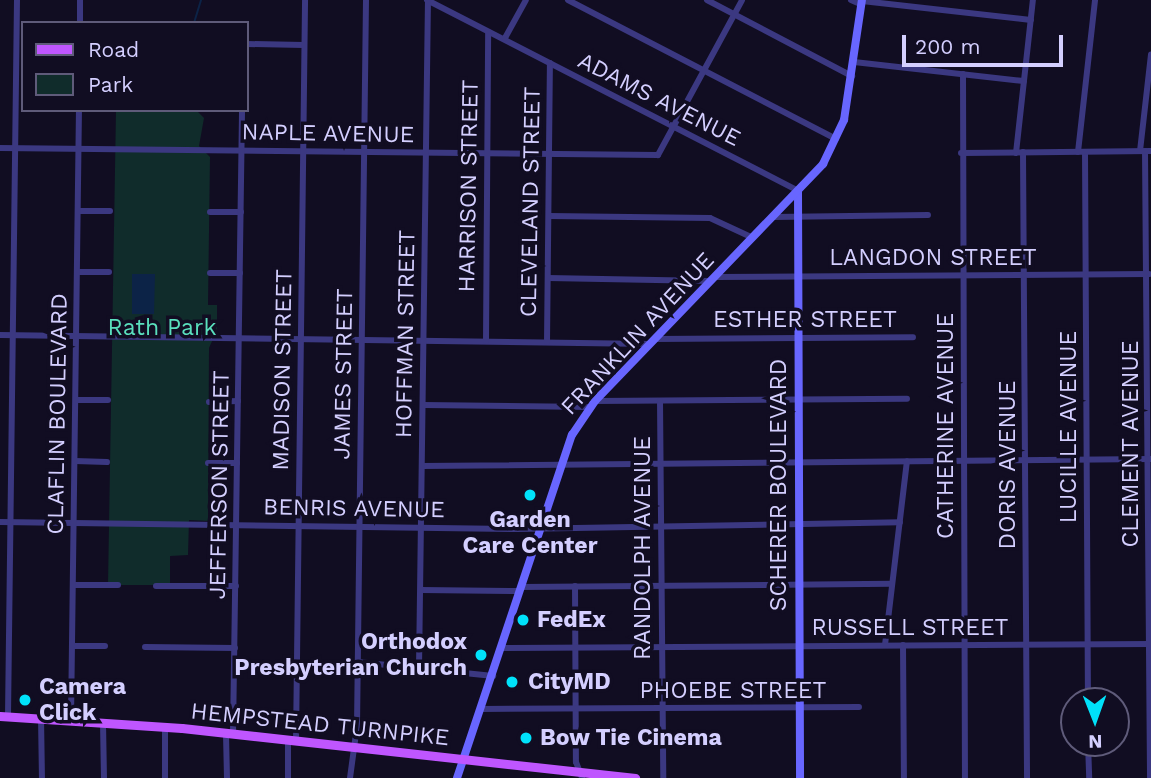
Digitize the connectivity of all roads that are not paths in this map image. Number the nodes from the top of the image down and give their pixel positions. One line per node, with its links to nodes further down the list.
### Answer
1 (17, 0): 33 (street)
2 (80, 0): 16 (street)
3 (305, 0): 20 (street, MADISON STREET)
4 (366, 0): 38 (street, JAMES STREET)
5 (428, 0): 17 (street); 41 (street, HOFFMAN STREET)
6 (526, 0): 18 (street)
7 (568, 0): 24 (street)
8 (707, 0): 14 (street)
9 (742, 0): 14 (street)
10 (851, 0): 13 (street)
11 (1033, 0): 15 (street, DORIS AVENUE)
12 (1095, 0): 40 (street, LUCILLE AVENUE)
13 (862, 2): 15 (street); 22 (main road, FRANKLIN AVENUE)
14 (735, 14): 24 (street); 26 (street)
15 (1031, 20): 27 (street, DORIS AVENUE)
16 (80, 21)
17 (488, 32): 18 (street, ADAMS AVENUE); 43 (street, HARRISON STREET)
18 (505, 38): 23 (street, ADAMS AVENUE)
19 (248, 44): 20 (street)
20 (304, 45): 37 (street, MADISON STREET)
21 (1151, 55): 36 (street, CLEMENT AVENUE)
22 (853, 62): 25 (street); 26 (main road, FRANKLIN AVENUE)
23 (550, 63): 30 (street, ADAMS AVENUE); 44 (street, CLEVELAND STREET)
24 (705, 71): 30 (street); 31 (street)
25 (963, 74): 27 (street); 42 (street, CATHERINE AVENUE)
26 (852, 76): 31 (main road, FRANKLIN AVENUE)
27 (1024, 81): 39 (street, DORIS AVENUE)
28 (79, 112): 34 (street, CLAFLIN BOULEVARD)
29 (242, 112): 35 (street, JEFFERSON STREET)
30 (676, 128): 44 (street, NAPLE AVENUE); 45 (street, ADAMS AVENUE)
31 (838, 140): 45 (main road, FRANKLIN AVENUE)
32 (0, 148): 33 (street, NAPLE AVENUE)
33 (15, 148): 34 (street, NAPLE AVENUE); 67 (street)
34 (79, 149): 35 (street, NAPLE AVENUE); 46 (street, CLAFLIN BOULEVARD)
35 (241, 150): 37 (street, NAPLE AVENUE); 49 (street, JEFFERSON STREET)
36 (1145, 151): 40 (street); 59 (street, CLEMENT AVENUE)
37 (303, 152): 38 (street, NAPLE AVENUE); 72 (street, MADISON STREET)
38 (364, 152): 41 (street, NAPLE AVENUE); 73 (street, JAMES STREET)
39 (1019, 152): 40 (street); 42 (street); 60 (street, DORIS AVENUE)
40 (1081, 152): 61 (street, LUCILLE AVENUE)
41 (426, 153): 43 (street, NAPLE AVENUE); 74 (street, HOFFMAN STREET)
42 (961, 153): 62 (street, CATHERINE AVENUE)
43 (488, 154): 44 (street, NAPLE AVENUE); 75 (street, HARRISON STREET)
44 (549, 155): 51 (street, CLEVELAND STREET)
45 (798, 191): 52 (main road, FRANKLIN AVENUE); 53 (main road, SCHERER BOULEVARD)
46 (78, 211): 47 (street); 55 (street, CLAFLIN BOULEVARD)
47 (110, 211)
48 (210, 212): 49 (street)
49 (241, 212): 58 (street, JEFFERSON STREET)
50 (928, 215): 53 (street)
51 (548, 216): 54 (street); 64 (street, CLEVELAND STREET)
52 (773, 217): 53 (street); 54 (main road, FRANKLIN AVENUE)
53 (797, 217): 63 (main road, SCHERER BOULEVARD)
54 (753, 238): 65 (main road, FRANKLIN AVENUE)
55 (77, 272): 56 (street); 68 (street, CLAFLIN BOULEVARD)
56 (109, 272)
57 (210, 273): 58 (street)
58 (240, 273): 70 (street, JEFFERSON STREET)
59 (1149, 274): 61 (street, LANGDON STREET); 87 (street, CLEMENT AVENUE)
60 (1024, 275): 61 (street, LANGDON STREET); 62 (street, LANGDON STREET); 89 (street, DORIS AVENUE)
61 (1085, 275): 90 (street, LUCILLE AVENUE)
62 (962, 276): 63 (street, LANGDON STREET); 88 (street, CATHERINE AVENUE)
63 (797, 277): 65 (street, LANGDON STREET); 71 (main road, SCHERER BOULEVARD)
64 (548, 278): 65 (street, LANGDON STREET); 77 (street, CLEVELAND STREET)
65 (713, 279): 76 (main road, FRANKLIN AVENUE)
66 (0, 335): 67 (street, ESTHER STREET)
67 (13, 335): 68 (street, ESTHER STREET); 101 (street)
68 (76, 336): 70 (street, ESTHER STREET); 79 (street, CLAFLIN BOULEVARD)
69 (913, 337): 71 (street, ESTHER STREET)
70 (239, 338): 72 (street, ESTHER STREET); 82 (street, JEFFERSON STREET)
71 (798, 338): 76 (street, ESTHER STREET); 81 (main road, SCHERER BOULEVARD)
72 (300, 339): 73 (street, ESTHER STREET); 107 (street, MADISON STREET)
73 (362, 340): 74 (street, ESTHER STREET); 108 (street, JAMES STREET)
74 (424, 340): 75 (street, ESTHER STREET); 86 (street, HOFFMAN STREET)
75 (486, 341): 77 (street, ESTHER STREET)
76 (653, 341): 77 (street, ESTHER STREET); 85 (main road, FRANKLIN AVENUE)
77 (547, 342)
78 (907, 399): 81 (street)
79 (76, 400): 80 (street); 91 (street, CLAFLIN BOULEVARD)
80 (108, 400)
81 (798, 400): 83 (street); 92 (main road, SCHERER BOULEVARD)
82 (238, 401): 84 (street); 97 (street, JEFFERSON STREET)
83 (660, 401): 85 (street); 95 (street, RANDOLPH AVENUE)
84 (209, 402)
85 (593, 404): 86 (street); 98 (main road, FRANKLIN AVENUE)
86 (423, 405): 99 (street, HOFFMAN STREET)
87 (1150, 459): 90 (street); 123 (street, CLEMENT AVENUE)
88 (963, 460): 89 (street); 93 (street); 126 (street, CATHERINE AVENUE)
89 (1025, 460): 90 (street); 121 (street, DORIS AVENUE)
90 (1087, 460): 122 (street, LUCILLE AVENUE)
91 (75, 461): 94 (street); 103 (street, CLAFLIN BOULEVARD)
92 (798, 461): 93 (street); 95 (street); 104 (main road, SCHERER BOULEVARD)
93 (907, 461): 102 (street)
94 (107, 462)
95 (660, 462): 98 (street); 105 (street, RANDOLPH AVENUE)
96 (208, 463): 97 (street)
97 (237, 463): 106 (street, JEFFERSON STREET)
98 (560, 465): 99 (street); 110 (main road, FRANKLIN AVENUE)
99 (422, 466): 109 (street, HOFFMAN STREET)
100 (0, 522): 101 (street, BENRIS AVENUE)
101 (10, 522): 103 (street, BENRIS AVENUE); 144 (street)
102 (900, 522): 104 (street, BENRIS AVENUE); 112 (street)
103 (74, 523): 106 (street, BENRIS AVENUE); 113 (street, CLAFLIN BOULEVARD)
104 (799, 523): 105 (street, BENRIS AVENUE); 111 (main road, SCHERER BOULEVARD)
105 (661, 524): 110 (street, BENRIS AVENUE); 115 (street, RANDOLPH AVENUE)
106 (237, 525): 107 (street, BENRIS AVENUE); 117 (street, JEFFERSON STREET)
107 (298, 526): 108 (street, BENRIS AVENUE); 150 (street, MADISON STREET)
108 (360, 526): 109 (street, BENRIS AVENUE); 135 (street, JAMES STREET)
109 (421, 527): 110 (street, BENRIS AVENUE); 120 (street, HOFFMAN STREET)
110 (540, 527): 119 (main road, FRANKLIN AVENUE)
111 (799, 584): 112 (street); 115 (street); 129 (main road, SCHERER BOULEVARD)
112 (892, 584): 124 (street)
113 (73, 585): 114 (street); 127 (street, CLAFLIN BOULEVARD)
114 (118, 585)
115 (661, 585): 118 (street); 132 (street, RANDOLPH AVENUE)
116 (156, 586): 117 (street)
117 (236, 586): 133 (street, JEFFERSON STREET)
118 (575, 586): 119 (street); 131 (street)
119 (520, 589): 120 (street); 134 (main road, FRANKLIN AVENUE)
120 (421, 590): 136 (street, HOFFMAN STREET)
121 (1027, 644): 122 (street, RUSSELL STREET); 126 (street, RUSSELL STREET); 167 (street, DORIS AVENUE)
122 (1088, 644): 123 (street, RUSSELL STREET); 138 (street, LUCILLE AVENUE)
123 (1150, 644): 169 (street, CLEMENT AVENUE)
124 (885, 645): 125 (street, RUSSELL STREET); 129 (street, RUSSELL STREET)
125 (903, 645): 126 (street, RUSSELL STREET); 165 (street)
126 (965, 645): 166 (street, CATHERINE AVENUE)
127 (73, 646): 128 (street); 146 (street, CLAFLIN BOULEVARD)
128 (105, 646)
129 (800, 646): 132 (street, RUSSELL STREET); 140 (main road, SCHERER BOULEVARD)
130 (145, 647): 133 (street)
131 (575, 647): 132 (street, RUSSELL STREET); 134 (street, RUSSELL STREET); 142 (street)
132 (662, 647): 143 (street, RANDOLPH AVENUE)
133 (235, 648): 149 (street, JEFFERSON STREET)
134 (502, 648): 137 (main road, FRANKLIN AVENUE)
135 (358, 662): 136 (street); 151 (street, JAMES STREET)
136 (419, 668): 137 (street)
137 (493, 676): 141 (main road, FRANKLIN AVENUE)
138 (1088, 687)
139 (859, 707): 140 (street, PHOEBE STREET)
140 (800, 708): 143 (street, PHOEBE STREET); 164 (main road, SCHERER BOULEVARD)
141 (481, 709): 142 (street, PHOEBE STREET); 153 (main road, FRANKLIN AVENUE)
142 (576, 709): 143 (street, PHOEBE STREET); 154 (street)
143 (662, 709): 163 (street, RANDOLPH AVENUE)
144 (4, 716): 145 (main road, HEMPSTEAD TURNPIKE)
145 (41, 718): 146 (main road, HEMPSTEAD TURNPIKE); 155 (street)
146 (71, 719): 147 (main road, HEMPSTEAD TURNPIKE)
147 (103, 722): 148 (main road, HEMPSTEAD TURNPIKE); 156 (street)
148 (165, 727): 149 (main road, HEMPSTEAD TURNPIKE); 157 (street)
149 (230, 734): 150 (main road, HEMPSTEAD TURNPIKE); 158 (street, JEFFERSON STREET)
150 (292, 741): 151 (main road, HEMPSTEAD TURNPIKE); 159 (street, MADISON STREET)
151 (354, 747): 153 (main road, HEMPSTEAD TURNPIKE); 160 (street, JAMES STREET)
152 (1088, 757): 168 (street)
153 (462, 760): 154 (main road, HEMPSTEAD TURNPIKE); 161 (main road, FRANKLIN AVENUE)
154 (580, 775): 162 (main road, HEMPSTEAD TURNPIKE)
155 (42, 778)
156 (104, 778)
157 (165, 778)
158 (227, 778)
159 (288, 778)
160 (350, 778)
161 (457, 778)
162 (635, 778)
163 (663, 778)
164 (800, 778)
165 (904, 778)
166 (965, 778)
167 (1027, 778)
168 (1088, 778)
169 (1150, 778)

